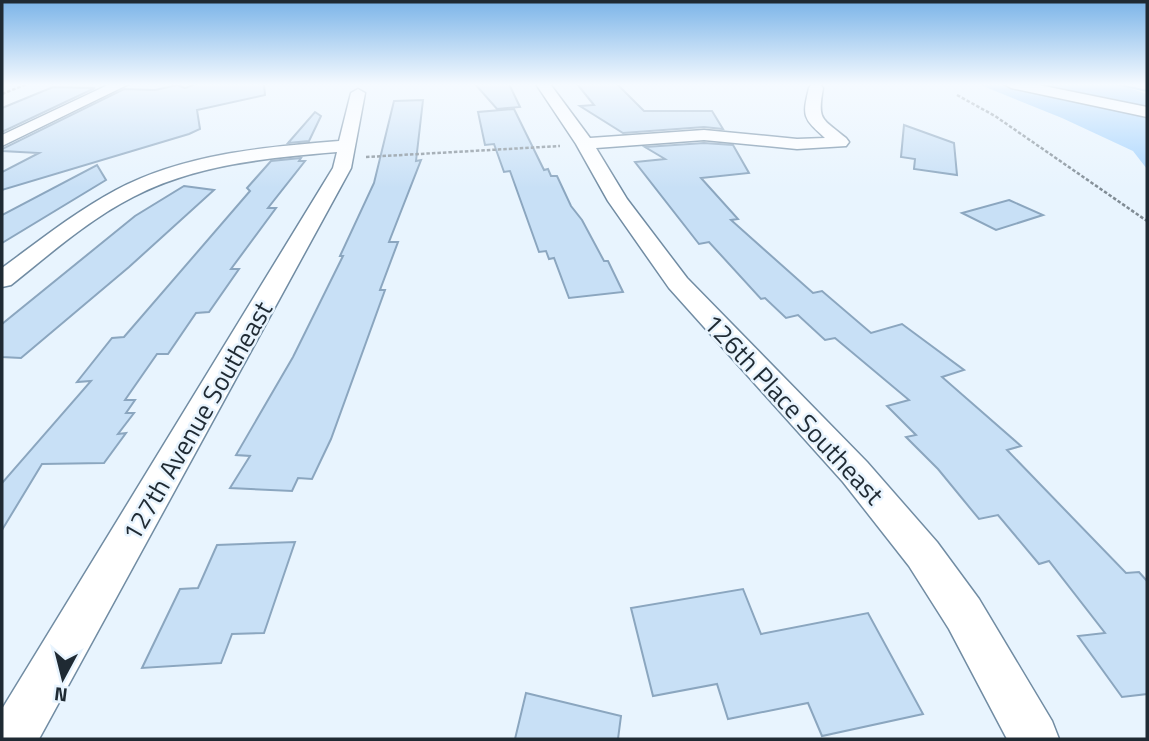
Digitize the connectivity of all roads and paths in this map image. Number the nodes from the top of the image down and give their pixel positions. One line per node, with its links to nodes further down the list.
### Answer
1 (50, 119): 6 (street)
2 (352, 119): 8 (street, 127th Avenue Southeast)
3 (567, 119): 7 (street, 126th Place Southeast)
4 (814, 119): 7 (street)
5 (999, 119): 9 (path)
6 (2, 141)
7 (585, 144): 8 (path); 12 (street, 126th Place Southeast)
8 (345, 152): 10 (street); 11 (street, 127th Avenue Southeast)
9 (1147, 221)
10 (2, 280)
11 (12, 739)
12 (1034, 739)

